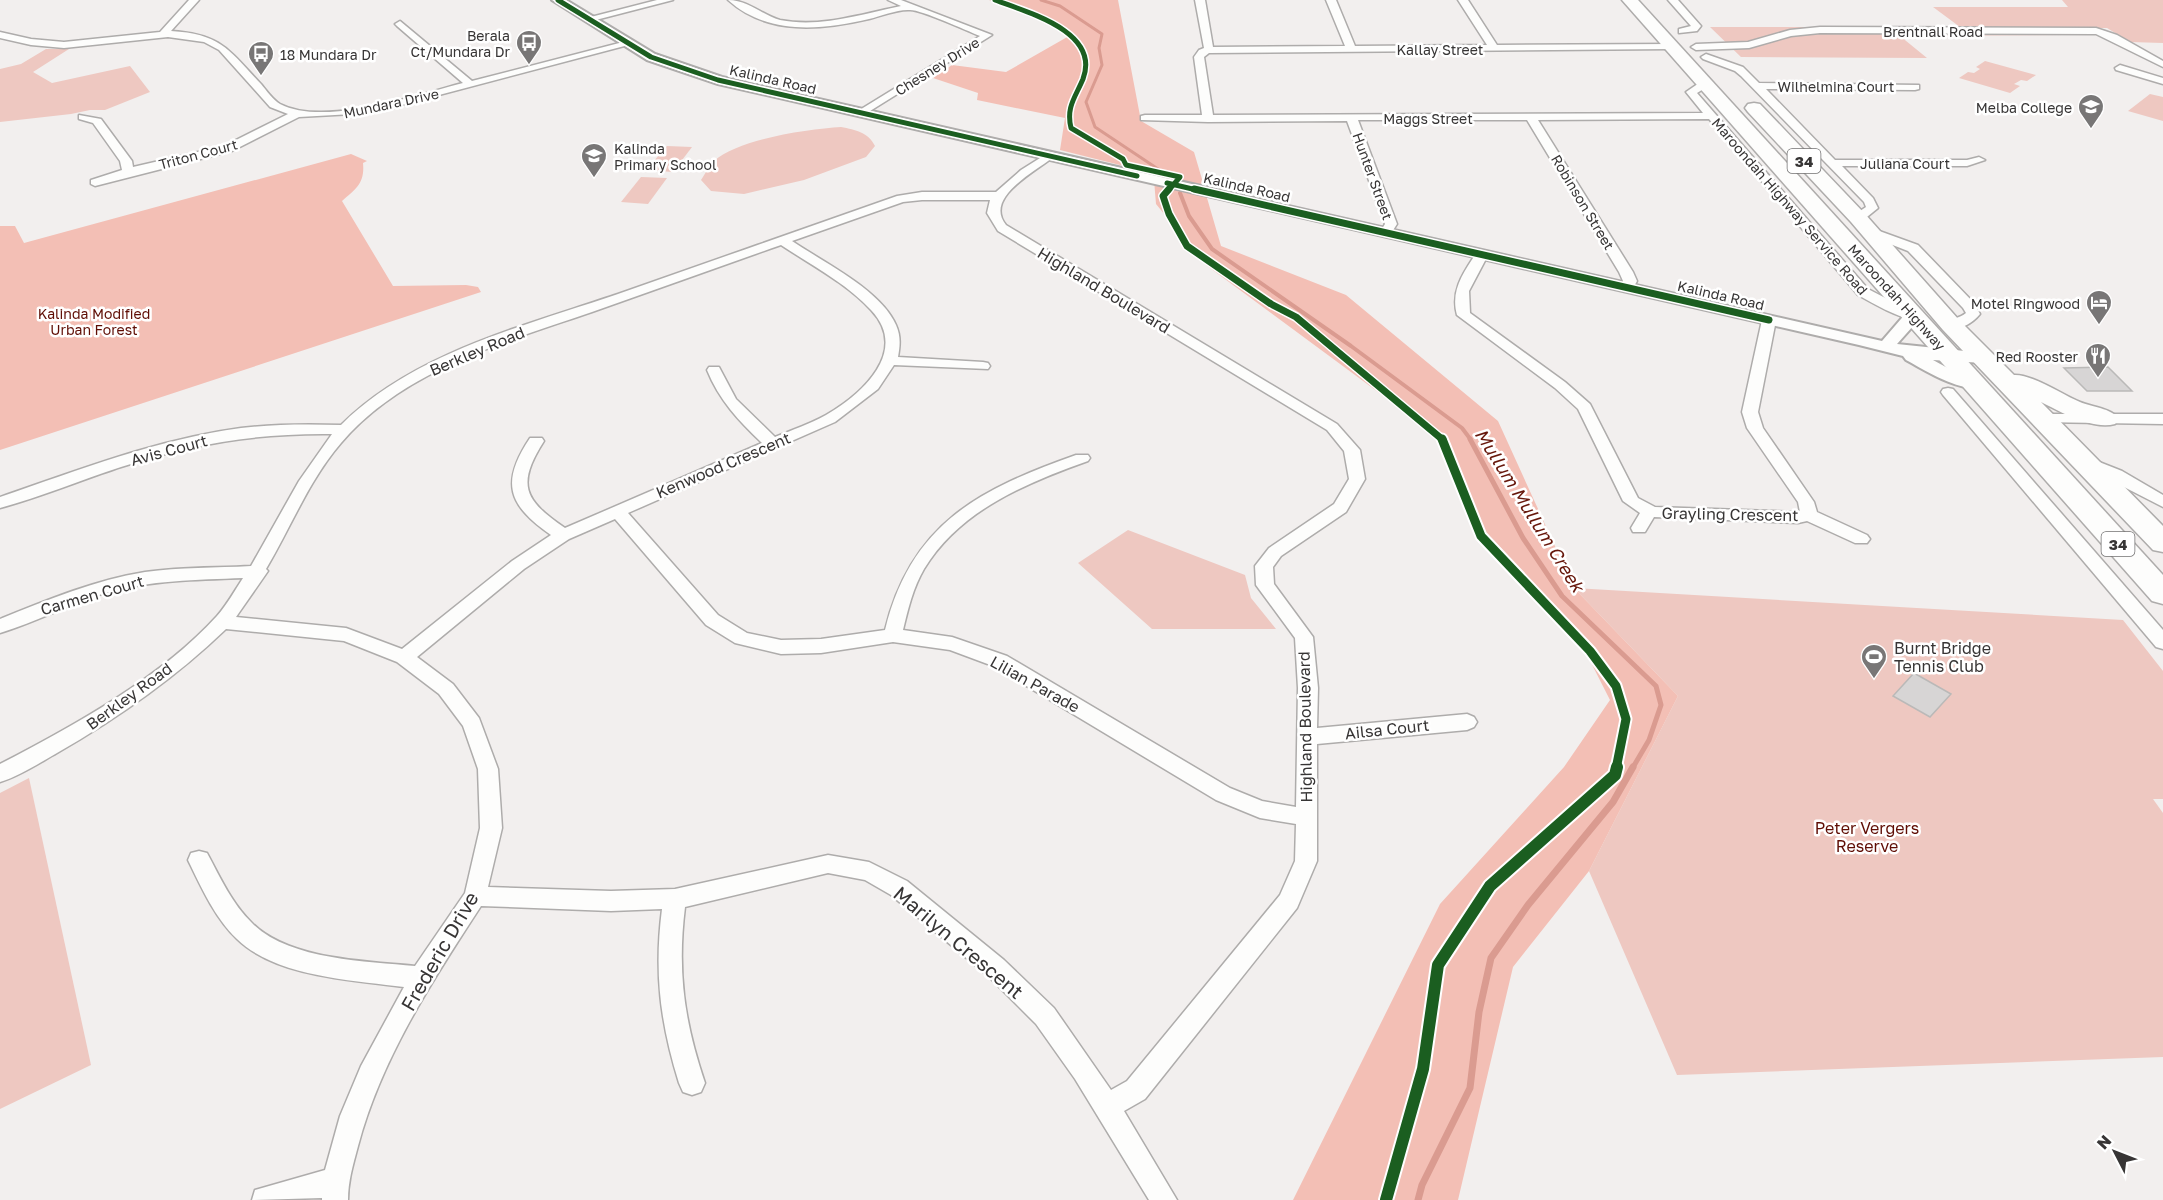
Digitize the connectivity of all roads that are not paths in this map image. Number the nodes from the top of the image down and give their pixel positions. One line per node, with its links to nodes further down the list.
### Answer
1 (194, 0): 15 (street)
2 (558, 0): 12 (street, Kalinda Road)
3 (668, 0): 12 (street)
4 (733, 0): 11 (street)
5 (892, 0): 11 (street, Chesney Drive)
6 (1200, 0): 20 (street)
7 (1331, 0): 19 (street)
8 (1463, 0): 18 (street)
9 (1673, 0): 16 (street)
10 (1637, 2): 16 (highway, Maroondah Highway / 34)
11 (910, 7): 29 (street, Chesney Drive)
12 (588, 19): 17 (street, Kalinda Road)
13 (400, 24): 26 (street)
14 (0, 35): 15 (street, Mundara Drive)
15 (162, 35): 30 (street, Mundara Drive)
16 (1677, 39): 18 (street, Kallay Street); 21 (highway, Maroondah Highway / 34); 25 (highway, Maroondah Highway / 34)
17 (627, 45): 26 (street, Mundara Drive); 29 (street, Kalinda Road)
18 (1494, 48): 19 (street, Kallay Street)
19 (1351, 49): 20 (street, Kallay Street)
20 (1209, 50): 35 (street)
21 (1701, 52): 22 (street, Brentnall Road); 27 (street); 43 (highway, Maroondah Highway / 34)
22 (2163, 64)
23 (2120, 68): 24 (street)
24 (2163, 81)
25 (1706, 83): 31 (street, Maroondah Highway Service Road); 49 (highway, Maroondah Highway / 34)
26 (471, 85): 30 (street, Mundara Drive)
27 (1757, 86): 28 (street, Wilhelmina Court); 39 (street)
28 (1915, 87)
29 (862, 113): 37 (street, Kalinda Road)
30 (297, 114): 40 (street, Triton Court)
31 (1710, 116): 33 (street, Maggs Street); 49 (street, Maroondah Highway Service Road)
32 (83, 117): 40 (street)
33 (1531, 117): 36 (street, Maggs Street); 48 (street, Robinson Street)
34 (1146, 118): 35 (street, Maggs Street)
35 (1208, 119): 36 (street, Maggs Street)
36 (1352, 119): 44 (street, Hunter Street)
37 (1048, 156): 42 (street); 44 (street, Kalinda Road)
38 (1979, 160): 39 (street, Juliana Court)
39 (1832, 163): 43 (street)
40 (128, 170): 41 (street, Triton Court)
41 (95, 182)
42 (998, 196): 46 (street, Berkley Road); 91 (street, Highland Boulevard)
43 (1858, 218): 45 (highway, Maroondah Highway / 34)
44 (1386, 232): 47 (street, Kalinda Road)
45 (1871, 232): 51 (highway, Maroondah Highway / 34); 51 (street)
46 (783, 241): 57 (street); 67 (street, Berkley Road)
47 (1482, 255): 48 (street, Kalinda Road); 77 (street, Grayling Crescent)
48 (1627, 287): 50 (street, Kalinda Road)
49 (1913, 316): 53 (street); 54 (highway, Maroondah Highway / 34)
50 (1769, 320): 52 (street, Kalinda Road); 78 (street, Grayling Crescent)
51 (1951, 325): 56 (highway, Maroondah Highway / 34)
52 (1864, 341): 53 (street, Kalinda Road); 55 (street, Kalinda Road)
53 (1890, 342): 54 (street, Kalinda Road)
54 (1945, 351): 55 (street, Kalinda Road); 56 (street, Kalinda Road); 61 (highway, Maroondah Highway / 34)
55 (1907, 353): 61 (street)
56 (1980, 353): 60 (highway, Maroondah Highway / 34)
57 (891, 361): 58 (street); 69 (street, Kenwood Crescent)
58 (982, 366)
59 (714, 370): 69 (street)
60 (2003, 376): 63 (highway, Maroondah Highway / 34); 64 (highway)
61 (1974, 383): 66 (highway, Maroondah Highway / 34)
62 (1948, 392): 72 (street)
63 (2044, 419): 64 (street); 66 (highway); 71 (highway, Maroondah Highway / 34)
64 (2111, 419): 65 (street); 71 (highway)
65 (2163, 419)
66 (2007, 420): 73 (highway, Maroondah Highway / 34)
67 (344, 430): 75 (street, Avis Court); 83 (street, Berkley Road)
68 (536, 441): 80 (street)
69 (773, 444): 76 (street, Kenwood Crescent)
70 (1082, 458): 87 (street)
71 (2087, 462): 74 (street); 82 (highway, Maroondah Highway / 34)
72 (2037, 494): 73 (street); 88 (street)
73 (2073, 495): 84 (highway, Maroondah Highway / 34)
74 (2163, 502)
75 (0, 503)
76 (617, 511): 80 (street, Kenwood Crescent); 87 (street, Lilian Parade)
77 (1650, 511): 78 (street, Grayling Crescent); 79 (street, Grayling Crescent)
78 (1809, 515): 81 (street, Grayling Crescent)
79 (1639, 528)
80 (563, 535): 89 (street, Kenwood Crescent)
81 (1861, 539)
82 (2163, 543)
83 (258, 571): 85 (street, Berkley Road); 86 (street, Carmen Court)
84 (2163, 594)
85 (222, 622): 89 (street, Frederic Drive); 92 (street, Berkley Road)
86 (0, 626)
87 (893, 635): 93 (street, Lilian Parade)
88 (2163, 642)
89 (404, 657): 95 (street, Frederic Drive)
90 (1467, 722): 91 (street, Ailsa Court)
91 (1307, 737): 93 (street, Highland Boulevard)
92 (0, 774)
93 (1306, 817): 99 (street, Highland Boulevard)
94 (199, 860): 97 (street)
95 (475, 896): 96 (street, Marilyn Crescent); 97 (street, Frederic Drive)
96 (675, 899): 98 (street); 99 (street, Marilyn Crescent)
97 (421, 978): 100 (street, Frederic Drive)
98 (692, 1083)
99 (1107, 1106): 102 (street, Marilyn Crescent)
100 (335, 1190): 101 (street)
101 (265, 1200)
102 (1164, 1200)

